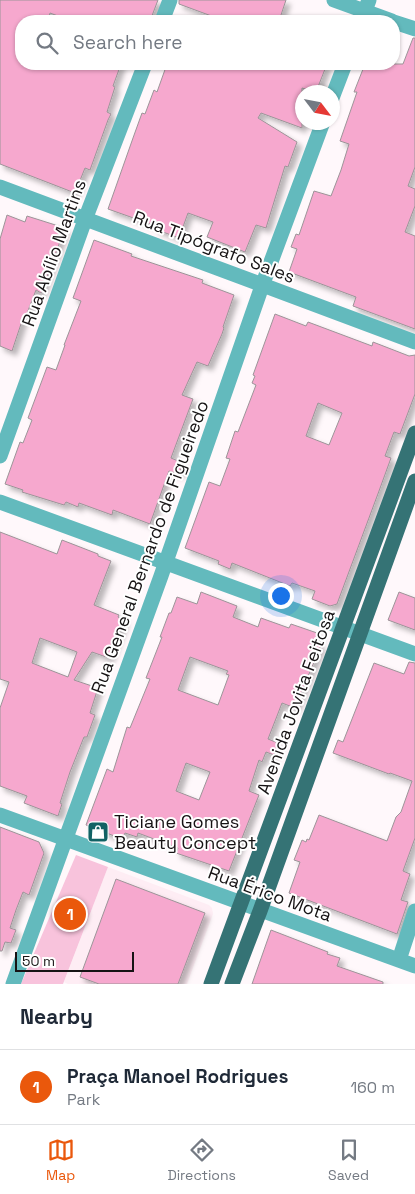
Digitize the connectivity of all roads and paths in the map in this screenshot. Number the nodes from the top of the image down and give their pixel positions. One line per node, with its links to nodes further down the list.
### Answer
1 (170, 0): 4 (street)
2 (334, 0): 3 (street)
3 (365, 11)
4 (164, 15)
5 (400, 24): 6 (street)
6 (415, 29)
7 (143, 70): 12 (street, Rua Abílio Martins)
8 (343, 70): 9 (street)
9 (337, 85)
10 (320, 130): 13 (street, Rua General Bernardo de Figueiredo)
11 (0, 187): 12 (street, Rua Tipógrafo Sales)
12 (86, 217): 13 (street, Rua Tipógrafo Sales); 16 (street, Rua Abílio Martins)
13 (262, 286): 14 (street, Rua Tipógrafo Sales); 19 (street, Rua General Bernardo de Figueiredo)
14 (415, 342)
15 (415, 432): 20 (main road, Avenida Jovita Feitosa)
16 (0, 456)
17 (415, 481): 21 (main road, Avenida Jovita Feitosa)
18 (0, 502): 19 (street)
19 (166, 563): 20 (street); 24 (street, Rua General Bernardo de Figueiredo)
20 (343, 628): 21 (street); 25 (main road, Avenida Jovita Feitosa)
21 (359, 634): 22 (street); 26 (main road, Avenida Jovita Feitosa)
22 (415, 654)
23 (0, 815): 24 (street, Rua Érico Mota)
24 (66, 839): 25 (street, Rua Érico Mota); 30 (street, Rua General Bernardo de Figueiredo)
25 (241, 903): 26 (street, Rua Érico Mota); 31 (main road, Avenida Jovita Feitosa)
26 (260, 911): 28 (street, Rua Érico Mota); 32 (main road, Avenida Jovita Feitosa)
27 (415, 911): 28 (street)
28 (399, 960): 29 (street, Rua Érico Mota)
29 (415, 966)
30 (12, 984)
31 (211, 984)
32 (232, 984)

